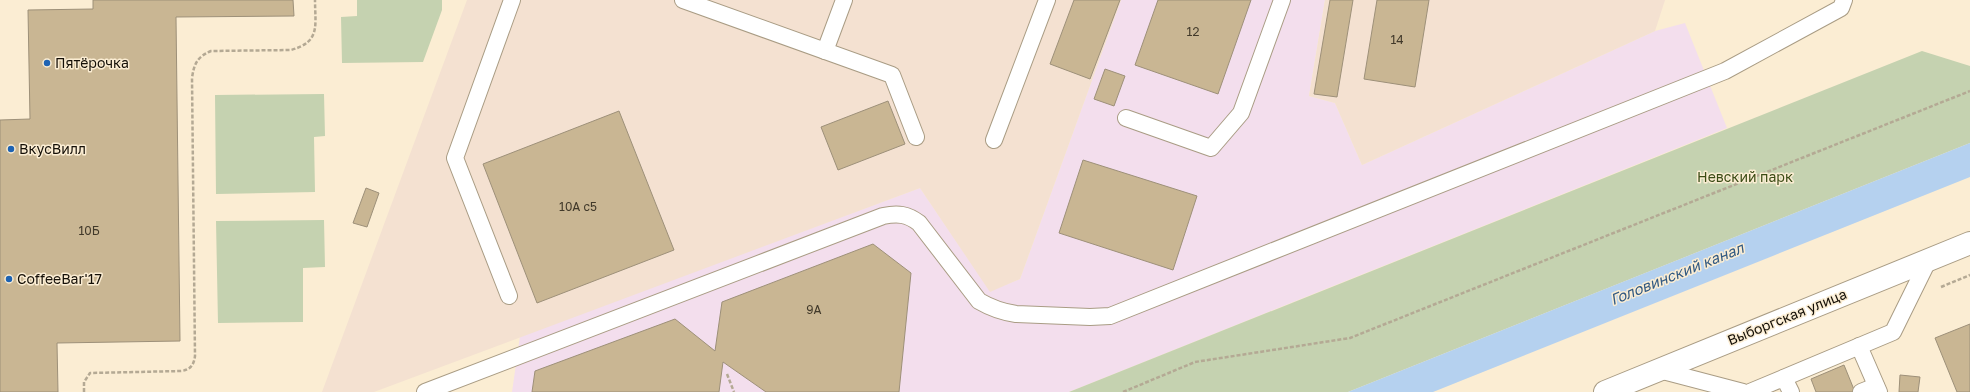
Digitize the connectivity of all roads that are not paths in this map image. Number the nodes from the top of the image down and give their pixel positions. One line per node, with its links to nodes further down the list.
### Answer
1 (512, 0): 13 (lane)
2 (683, 0): 7 (lane)
3 (844, 0): 7 (lane)
4 (1047, 0): 10 (lane)
5 (1282, 0): 8 (lane)
6 (1844, 0): 18 (lane)
7 (825, 51): 9 (lane)
8 (1126, 118)
9 (916, 137)
10 (994, 140)
11 (1970, 242): 12 (street, Выборгская улица)
12 (1929, 259): 14 (lane); 15 (street, Выборгская улица)
13 (509, 296)
14 (1860, 346): 16 (lane); 17 (lane)
15 (1659, 370): 19 (street, Выборгская улица); 20 (lane)
16 (1788, 385): 21 (lane)
17 (1878, 389): 22 (lane)
18 (425, 392)
19 (1605, 392)
20 (1742, 392)
21 (1750, 392)
22 (1861, 392)

